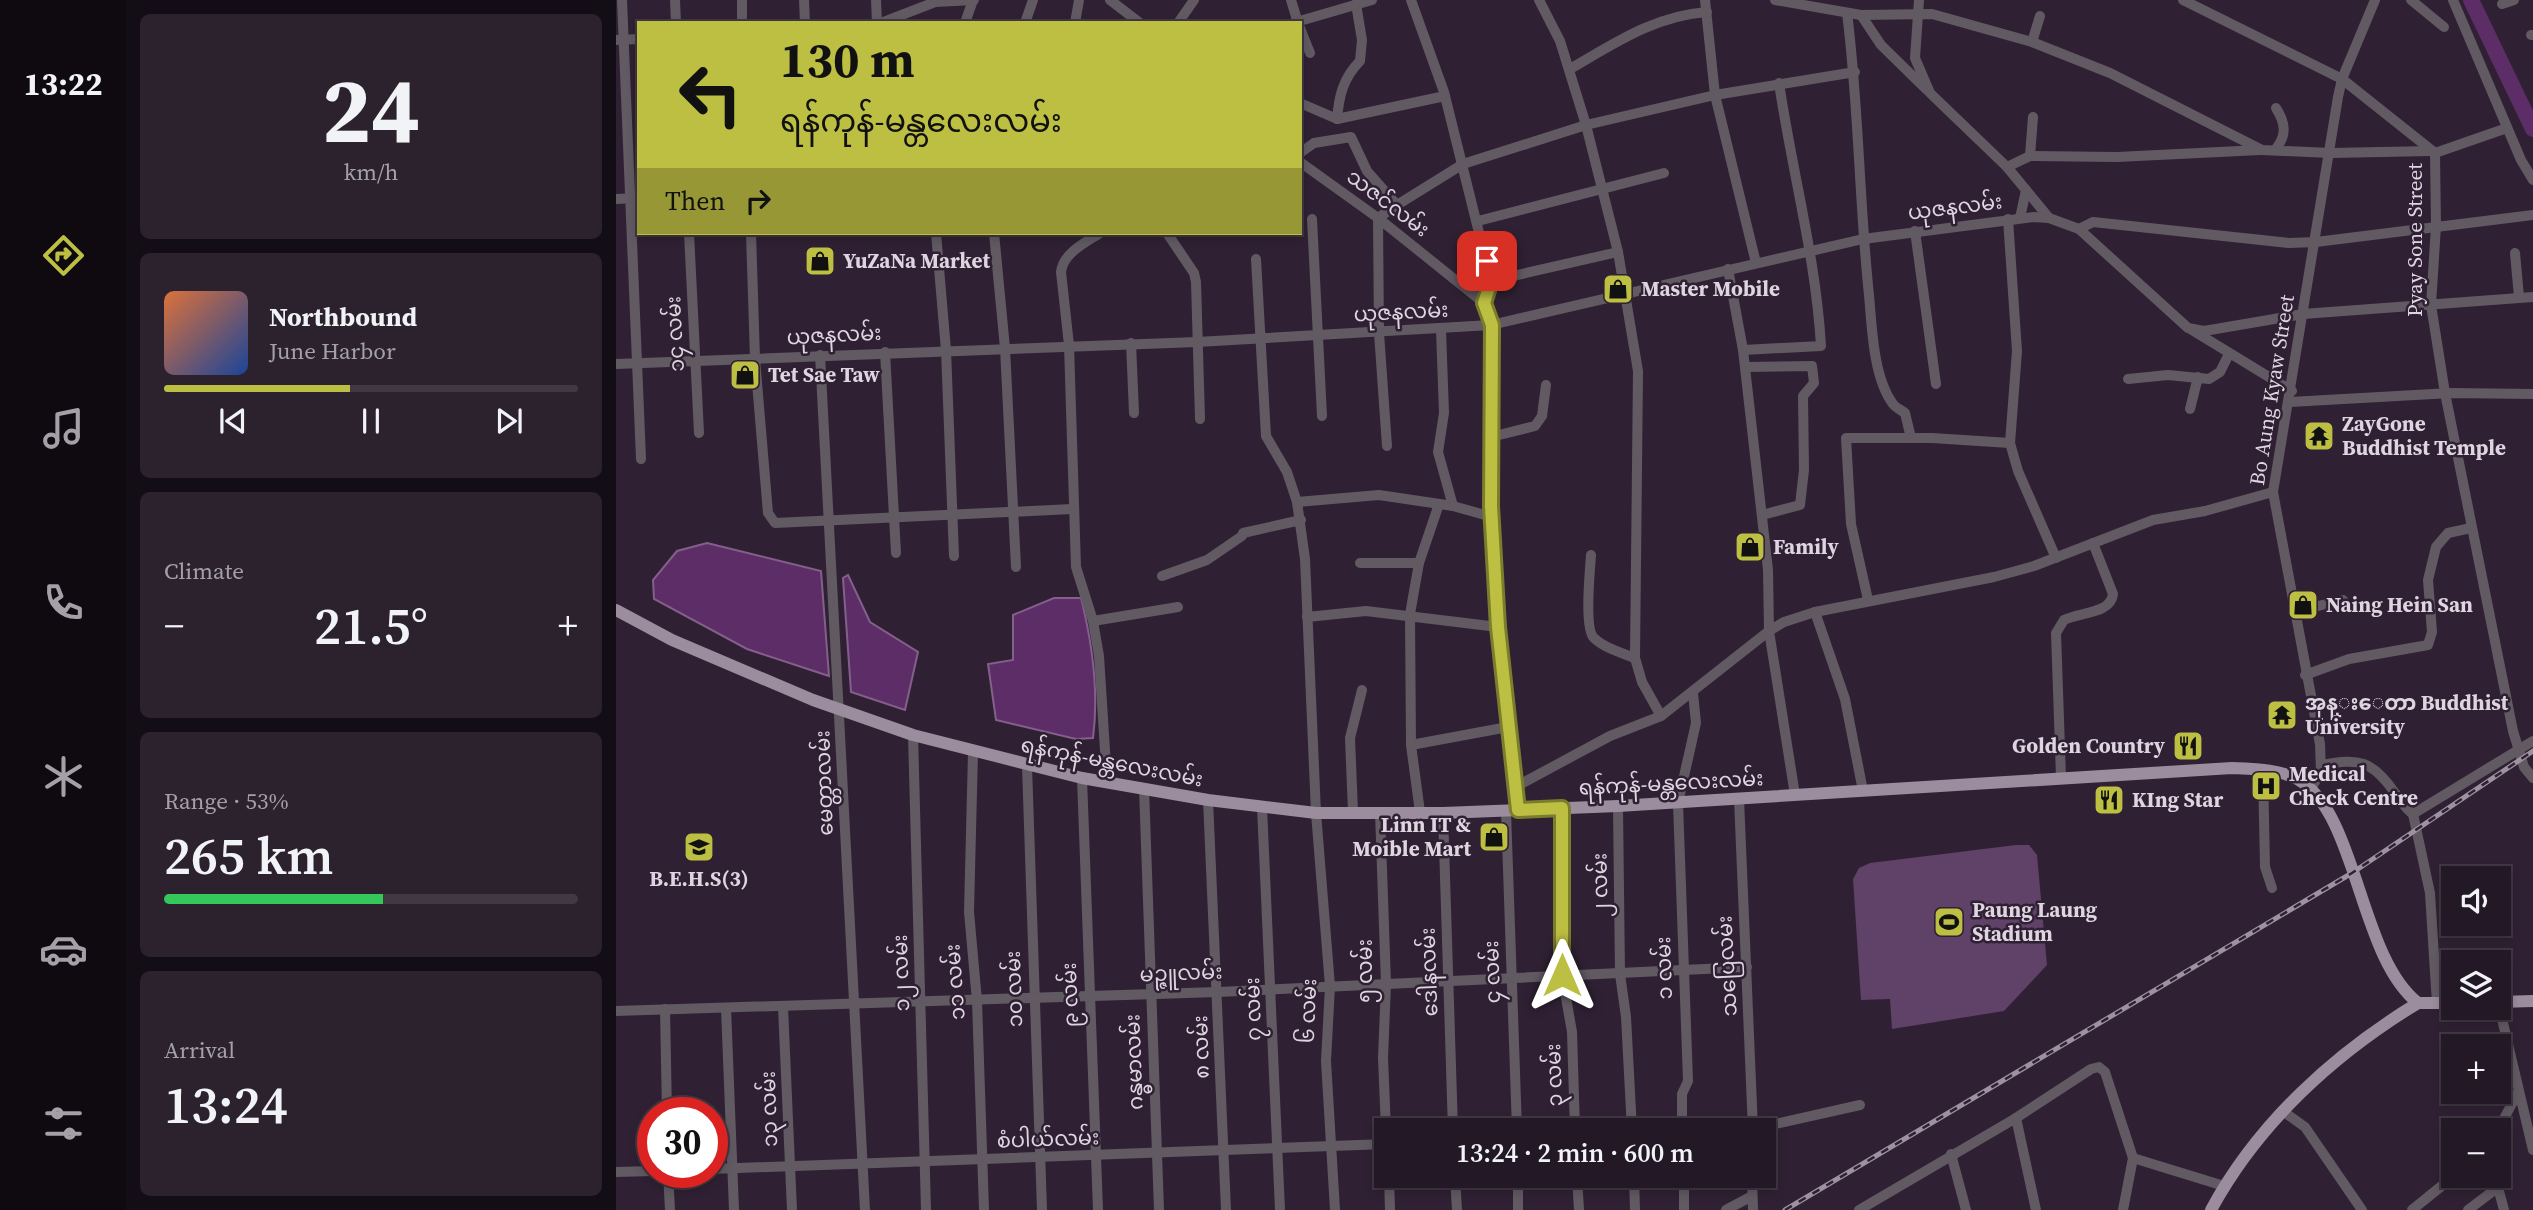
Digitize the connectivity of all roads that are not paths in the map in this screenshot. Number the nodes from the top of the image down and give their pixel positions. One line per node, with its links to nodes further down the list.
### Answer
1 (622, 0): 46 (street)
2 (675, 0): 32 (street)
3 (742, 0): 33 (street)
4 (804, 0): 34 (street)
5 (876, 0): 35 (street)
6 (974, 0): 23 (street); 37 (street)
7 (1033, 0): 38 (street)
8 (1079, 0): 39 (street)
9 (1110, 0): 40 (street)
10 (1194, 0): 41 (street)
11 (1291, 0): 42 (street)
12 (1372, 0): 25 (street)
13 (1410, 0): 55 (street)
14 (1538, 0): 49 (street)
15 (1705, 0): 27 (street)
16 (1775, 0): 28 (street)
17 (1919, 0): 29 (street)
18 (2183, 0): 51 (street, Pyay Sone Street)
19 (2375, 0): 51 (street, Bo Aung Kyaw Street)
20 (2411, 0): 44 (street)
21 (2453, 0): 61 (street)
22 (2514, 0): 26 (street)
23 (936, 1): 36 (street)
24 (1341, 4): 25 (street); 43 (street)
25 (1356, 4): 59 (street)
26 (2502, 4)
27 (1707, 12): 49 (street); 54 (street)
28 (1847, 13): 30 (street); 50 (street)
29 (1918, 13): 30 (street); 47 (street); 53 (street)
30 (1861, 15): 53 (street)
31 (2040, 16): 47 (street)
32 (676, 21)
33 (742, 21)
34 (805, 21)
35 (879, 21)
36 (884, 21)
37 (966, 21)
38 (1026, 21)
39 (1075, 21)
40 (1137, 21)
41 (1179, 21)
42 (1296, 21)
43 (1302, 22)
44 (2444, 27)
45 (1302, 35): 48 (street)
46 (620, 40): 76 (street)
47 (2032, 42): 62 (street)
48 (1310, 53)
49 (1570, 69): 60 (street)
50 (1854, 72): 52 (street); 95 (street)
51 (2342, 79): 65 (street, Pyay Sone Street); 66 (street, Bo Aung Kyaw Street)
52 (1779, 83): 54 (street); 98 (street)
53 (1930, 93): 71 (street)
54 (1715, 95): 60 (street); 101 (street)
55 (1445, 96): 59 (street); 70 (street)
56 (1302, 104): 59 (street)
57 (2276, 108): 63 (street)
58 (2033, 117): 67 (street)
59 (1337, 119)
60 (1586, 125): 70 (street); 74 (street)
61 (2507, 128): 65 (street); 68 (street)
62 (2262, 150): 63 (street); 67 (street)
63 (2275, 150): 66 (street)
64 (1302, 152): 78 (street)
65 (2433, 152): 66 (street); 86 (street, Pyay Sone Street)
66 (2330, 153): 96 (street, Bo Aung Kyaw Street)
67 (2030, 156): 71 (street)
68 (2526, 157): 73 (street)
69 (1302, 163): 80 (street, သဇင်လမ်း)
70 (1463, 164): 78 (street); 85 (street)
71 (2007, 167): 75 (street)
72 (1664, 173): 74 (street)
73 (2533, 180)
74 (1601, 188): 85 (street); 97 (street)
75 (2026, 190): 81 (street); 82 (street)
76 (635, 198): 77 (street); 128 (street)
77 (616, 199)
78 (1396, 205): 80 (street)
79 (2533, 215): 86 (street)
80 (1378, 218): 107 (street, သဇင်လမ်း); 113 (street)
81 (2020, 218): 82 (street, ယုဇနလမ်း); 84 (street, ယုဇနလမ်း)
82 (2049, 218): 87 (street, ယုဇနလမ်း)
83 (1312, 219): 114 (street)
84 (2008, 219): 88 (street, ယုဇနလမ်း); 144 (street)
85 (1478, 221): 103 (street)
86 (2436, 226): 96 (street); 108 (street, Pyay Sone Street)
87 (2079, 229): 96 (street); 111 (street, ယုဇနလမ်း)
88 (1915, 231): 95 (street, ယုဇနလမ်း); 133 (street)
89 (689, 235): 126 (street, ၁၄ လမ်း)
90 (751, 235): 125 (street)
91 (936, 235): 120 (street)
92 (994, 235): 119 (street)
93 (1097, 235): 118 (street)
94 (1168, 235): 116 (street)
95 (1863, 239): 98 (street, ယုဇနလမ်း); 143 (street)
96 (2316, 242): 109 (street, Bo Aung Kyaw Street)
97 (1618, 253): 103 (street); 104 (street)
98 (1809, 253): 101 (street, ယုဇနလမ်း); 121 (street)
99 (2515, 253): 105 (street)
100 (1256, 259): 115 (street, ၆ လမ်း)
101 (1756, 263): 102 (street, ယုဇနလမ်း)
102 (1728, 269): 104 (street, ယုဇနလမ်း); 121 (street)
103 (1491, 281): 107 (street)
104 (1623, 293): 110 (street, ယုဇနလမ်း); 180 (street)
105 (2519, 297): 106 (street); 108 (street)
106 (2533, 297)
107 (1484, 303): 110 (street)
108 (2431, 304): 109 (street); 134 (street, Pyay Sone Street)
109 (2303, 314): 111 (street); 136 (street, Bo Aung Kyaw Street)
110 (1492, 325): 112 (street, ယုဇနလမ်း); 142 (street, ၄ လမ်း)
111 (2188, 328): 123 (street, ယုဇနလမ်း)
112 (1441, 330): 113 (street, ယုဇနလမ်း); 150 (street)
113 (1379, 333): 114 (street, ယုဇနလမ်း); 145 (street)
114 (1320, 336): 115 (street, ယုဇနလမ်း); 139 (street)
115 (1260, 339): 116 (street, ယုဇနလမ်း); 148 (street, ၆ လမ်း)
116 (1197, 342): 117 (street, ယုဇနလမ်း); 140 (street)
117 (1131, 343): 118 (street, ယုဇနလမ်း); 138 (street)
118 (1069, 345): 119 (street, ယုဇနလမ်း); 151 (street)
119 (1005, 348): 120 (street, ယုဇနလမ်း); 152 (street)
120 (946, 350): 122 (street, ယုဇနလမ်း); 153 (street)
121 (1743, 350): 129 (street)
122 (886, 352): 124 (street, ယုဇနလမ်း); 155 (street)
123 (2229, 354): 130 (street); 136 (street, ယုဇနလမ်း)
124 (820, 355): 125 (street, ယုဇနလမ်း); 157 (street, မေတ္တာလမ်း)
125 (755, 359): 126 (street, ယုဇနလမ်း); 157 (street)
126 (696, 362): 128 (street, ယုဇနလမ်း); 141 (street, ၁၄ လမ်း)
127 (616, 363): 128 (street, ယုဇနလမ်း)
128 (636, 363): 146 (street)
129 (1745, 367): 154 (street); 154 (street)
130 (2198, 377): 131 (street); 137 (street)
131 (2128, 379)
132 (1546, 384): 142 (street)
133 (1937, 384)
134 (2445, 393): 135 (street); 136 (street); 159 (street, Pyay Sone Street)
135 (2533, 394)
136 (2291, 397): 147 (street, Bo Aung Kyaw Street)
137 (2190, 409)
138 (1134, 413)
139 (1322, 416)
140 (1200, 419)
141 (699, 433)
142 (1491, 437): 156 (street, ၄ လမ်း)
143 (1911, 438): 144 (street); 169 (street)
144 (2010, 443): 164 (street)
145 (1387, 446)
146 (641, 458)
147 (2273, 492): 160 (street); 174 (street, Bo Aung Kyaw Street)
148 (1297, 502): 149 (street); 158 (street, ၆ လမ်း)
149 (1439, 504): 150 (street); 166 (street)
150 (1453, 506): 156 (street)
151 (1072, 509): 152 (street); 177 (street)
152 (1013, 512): 153 (street); 167 (street)
153 (954, 514): 155 (street); 163 (street)
154 (1762, 515): 179 (street)
155 (892, 516): 157 (street); 161 (street)
156 (1492, 517): 178 (street, ၄ လမ်း)
157 (829, 520): 184 (street, မေတ္တာလမ်း)
158 (1301, 520): 168 (street); 176 (street, ၆ လမ်း)
159 (2471, 528): 181 (street); 190 (street, Pyay Sone Street)
160 (2093, 543): 164 (street); 195 (street)
161 (896, 554)
162 (1591, 555): 180 (street)
163 (954, 556)
164 (2056, 558): 169 (street)
165 (1360, 563): 166 (street)
166 (1419, 563): 175 (street)
167 (1016, 567)
168 (1162, 576)
169 (1868, 600): 173 (street)
170 (2343, 600): 174 (street)
171 (1178, 607): 177 (street)
172 (616, 610): 184 (main road, ရန်ကုန်-မန္တလေးလမ်း)
173 (1815, 612): 179 (street); 202 (street)
174 (2293, 612): 181 (street, Bo Aung Kyaw Street)
175 (1410, 614): 176 (street); 178 (street); 189 (street)
176 (1307, 617): 213 (street, ၆ လမ်း)
177 (1093, 621): 198 (street)
178 (1498, 627): 186 (street, ၄ လမ်း)
179 (1769, 631): 183 (street); 203 (street)
180 (1635, 658): 185 (street)
181 (2305, 675): 192 (street, Bo Aung Kyaw Street)
182 (1362, 691): 211 (street)
183 (1693, 693): 185 (street); 206 (street, ၁ လမ်း)
184 (841, 710): 187 (main road, ရန်ကုန်-မန္တလေးလမ်း); 238 (street, မေတ္တာလမ်း)
185 (1661, 716): 199 (street)
186 (1508, 727): 189 (street); 199 (street, ၄ လမ်း)
187 (913, 735): 191 (main road, ရန်ကုန်-မန္တလေးလမ်း); 233 (street, ၁၂ လမ်း)
188 (2533, 741): 190 (street)
189 (1411, 745): 214 (street)
190 (2519, 750): 197 (street, Pyay Sone Street); 216 (street)
191 (974, 752): 193 (main road, ရန်ကုန်-မန္တလေးလမ်း); 231 (street, ၁၁ လမ်း)
192 (2322, 765): 201 (street); 216 (street)
193 (1027, 766): 196 (main road, ရန်ကုန်-မန္တလေးလမ်း); 230 (street, ၁၀ လမ်း)
194 (2263, 770): 195 (main road, ရန်ကုန်-မန္တလေးလမ်း); 201 (main road, ရန်ကုန်-မန္တလေးလမ်း); 217 (street)
195 (2061, 777): 202 (main road, ရန်ကုန်-မန္တလေးလမ်း)
196 (1082, 778): 198 (main road, ရန်ကုန်-မန္တလေးလမ်း); 229 (street, ၉ လမ်း)
197 (2533, 778)
198 (1107, 782): 200 (main road, ရန်ကုန်-မန္တလေးလမ်း)
199 (1517, 786): 210 (street, ၄ လမ်း)
200 (1144, 788): 205 (main road, ရန်ကုန်-မန္တလေးလမ်း); 228 (street, ဂန္ဓမာလမ်း)
201 (2311, 788): 234 (main road, ရန်ကုန်-မန္တလေးလမ်း)
202 (1863, 791): 203 (main road, ရန်ကုန်-မန္တလေးလမ်း)
203 (1795, 795): 204 (main road, ရန်ကုန်-မန္တလေးလမ်း)
204 (1739, 799): 206 (main road, ရန်ကုန်-မန္တလေးလမ်း); 218 (street, သပြေလမ်း)
205 (1208, 800): 208 (main road, ရန်ကုန်-မန္တလေးလမ်း); 227 (street, ၈ လမ်း)
206 (1678, 803): 207 (main road, ရန်ကုန်-မန္တလေးလမ်း); 219 (street, ၁ လမ်း)
207 (1618, 806): 209 (main road, ရန်ကုန်-မန္တလေးလမ်း); 220 (street, ၂ လမ်း)
208 (1262, 807): 213 (main road, ရန်ကုန်-မန္တလေးလမ်း); 226 (street, ၇ လမ်း)
209 (1562, 808): 210 (main road, ရန်ကုန်-မန္တလေးလမ်း); 221 (street, ၃ လမ်း)
210 (1512, 811): 215 (main road, ရန်ကုန်-မန္တလေးလမ်း); 222 (street, ၄ လမ်း)
211 (1353, 812): 212 (main road, ရန်ကုန်-မန္တလေးလမ်း); 213 (main road, ရန်ကုန်-မန္တလေးလမ်း)
212 (1380, 812): 214 (main road, ရန်ကုန်-မန္တလေးလမ်း); 224 (street, ၅ လမ်း)
213 (1316, 813): 225 (street, ၆ လမ်း)
214 (1420, 813): 215 (main road, ရန်ကုန်-မန္တလေးလမ်း)
215 (1443, 813): 223 (street, ဒေါနလမ်း)
216 (2413, 814): 236 (street)
217 (2272, 888)
218 (1747, 967): 219 (street, မဉ္ဇူလမ်း); 254 (street, သပြေလမ်း)
219 (1683, 970): 220 (street, မဉ္ဇူလမ်း); 253 (street, ၁ လမ်း)
220 (1620, 974): 221 (street, မဉ္ဇူလမ်း); 252 (street, ၂ လမ်း)
221 (1562, 975): 222 (street, မဉ္ဇူလမ်း); 251 (street, ၃ လမ်း)
222 (1512, 978): 223 (street, မဉ္ဇူလမ်း); 250 (street, ၄ လမ်း)
223 (1448, 981): 224 (street, မဉ္ဇူလမ်း); 249 (street, ဒေါနလမ်း)
224 (1386, 984): 225 (street, မဉ္ဇူလမ်း); 248 (street, ၅ လမ်း)
225 (1330, 986): 226 (street, မဉ္ဇူလမ်း); 259 (street, ၆ လမ်း)
226 (1272, 988): 227 (street, မဉ္ဇူလမ်း); 260 (street, ၇ လမ်း)
227 (1218, 992): 228 (street, မဉ္ဇူလမ်း); 262 (street, ၈ လမ်း)
228 (1151, 993): 229 (street, မဉ္ဇူလမ်း); 263 (street, ဂန္ဓမာလမ်း)
229 (1089, 995): 230 (street, မဉ္ဇူလမ်း); 265 (street, ၉ လမ်း)
230 (1033, 999): 231 (street, မဉ္ဇူလမ်း); 267 (street, ၁၀ လမ်း)
231 (977, 1001): 233 (street, မဉ္ဇူလမ်း); 268 (street, ၁၁ လမ်း)
232 (2533, 1001): 235 (main road)
233 (921, 1002): 238 (street, မဉ္ဇူလမ်း); 270 (street, ၁၂ လမ်း)
234 (2418, 1003): 236 (main road); 247 (main road)
235 (2511, 1003)
236 (2437, 1004): 237 (main road)
237 (2441, 1004)
238 (855, 1005): 239 (street, မဉ္ဇူလမ်း); 269 (street, မေတ္တာလမ်း)
239 (783, 1007): 240 (street, မဉ္ဇူလမ်း); 271 (street, ၁၃ လမ်း)
240 (726, 1008): 241 (street, မဉ္ဇူလမ်း); 273 (street)
241 (665, 1009): 242 (street, မဉ္ဇူလမ်း); 245 (street)
242 (616, 1011)
243 (2502, 1020): 244 (street)
244 (2518, 1092): 256 (street); 261 (street)
245 (667, 1097)
246 (1860, 1105): 257 (street)
247 (2284, 1112): 276 (main road); 313 (street)
248 (1385, 1118)
249 (1453, 1118)
250 (1517, 1118)
251 (1575, 1118)
252 (1631, 1118)
253 (1682, 1118)
254 (1753, 1118)
255 (2016, 1118): 264 (street); 266 (street); 310 (street)
256 (2504, 1118)
257 (1776, 1125)
258 (1374, 1145): 259 (street, စံပါယ်လမ်း)
259 (1332, 1147): 260 (street, စံပါယ်လမ်း); 299 (street, ၆ လမ်း)
260 (1278, 1150): 262 (street, စံပါယ်လမ်း); 298 (street, ၇ လမ်း)
261 (2533, 1150)
262 (1223, 1151): 263 (street, စံပါယ်လမ်း); 297 (street, ၈ လမ်း)
263 (1156, 1153): 265 (street, စံပါယ်လမ်း); 296 (street, ဂန္ဓမာလမ်း)
264 (1951, 1154): 308 (street); 309 (street)
265 (1096, 1156): 267 (street, စံပါယ်လမ်း); 295 (street, ၉ လမ်း)
266 (2133, 1158): 276 (street); 311 (street)
267 (1040, 1159): 268 (street, စံပါယ်လမ်း); 294 (street, ၁၀ လမ်း)
268 (982, 1160): 270 (street, စံပါယ်လမ်း); 293 (street, ၁၁ လမ်း)
269 (863, 1163): 270 (street, စံပါယ်လမ်း); 271 (street, စံပါယ်လမ်း); 291 (street, မေတ္တာလမ်း)
270 (924, 1163): 292 (street, ၁၂ လမ်း)
271 (790, 1165): 273 (street, စံပါယ်လမ်း); 290 (street, ၁၃ လမ်း)
272 (728, 1168): 273 (street, စံပါယ်လမ်း)
273 (733, 1168): 289 (street)
274 (637, 1171): 275 (street)
275 (616, 1172)
276 (2224, 1186): 312 (main road)
277 (2441, 1187): 314 (street)
278 (669, 1188): 288 (street)
279 (1389, 1188): 300 (street)
280 (1456, 1188): 301 (street)
281 (1518, 1188): 302 (street)
282 (1578, 1188): 303 (street)
283 (1634, 1188): 304 (street)
284 (1684, 1188): 305 (street)
285 (1752, 1188): 287 (street)
286 (2497, 1188): 315 (street); 316 (street)
287 (1752, 1196): 306 (street); 307 (street)
288 (670, 1210)
289 (734, 1210)
290 (792, 1210)
291 (865, 1210)
292 (926, 1210)
293 (984, 1210)
294 (1042, 1210)
295 (1098, 1210)
296 (1159, 1210)
297 (1226, 1210)
298 (1280, 1210)
299 (1335, 1210)
300 (1390, 1210)
301 (1457, 1210)
302 (1518, 1210)
303 (1579, 1210)
304 (1635, 1210)
305 (1684, 1210)
306 (1726, 1210)
307 (1753, 1210)
308 (1859, 1210)
309 (1966, 1210)
310 (2036, 1210)
311 (2123, 1210)
312 (2211, 1210)
313 (2362, 1210)
314 (2412, 1210)
315 (2468, 1210)
316 (2504, 1210)

